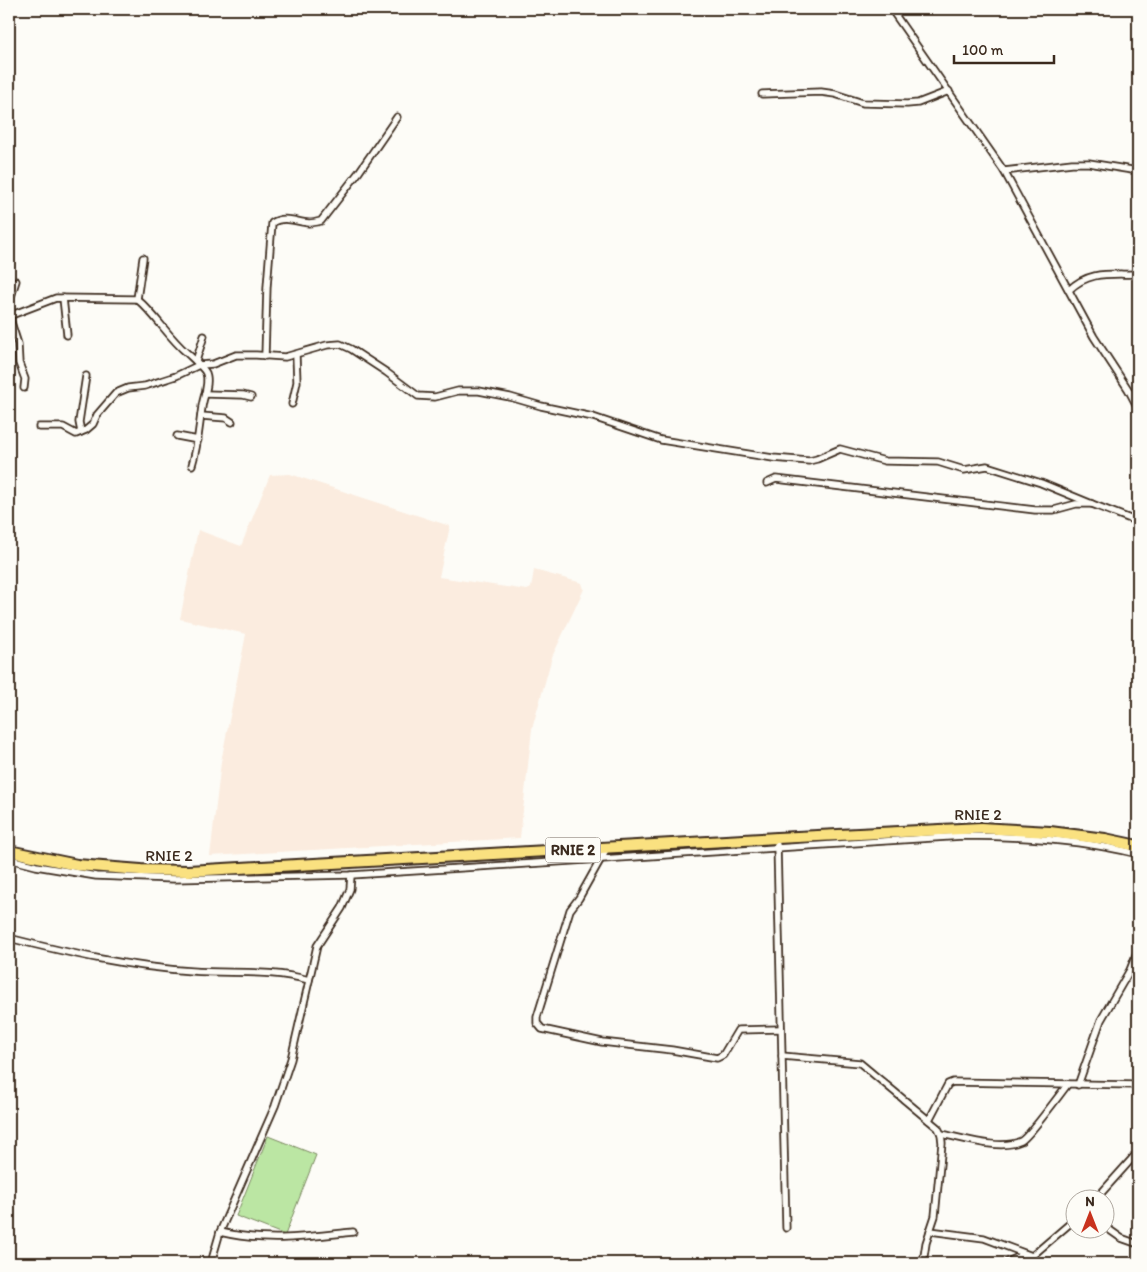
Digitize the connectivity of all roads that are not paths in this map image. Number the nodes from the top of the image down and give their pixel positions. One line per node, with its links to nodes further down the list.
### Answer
1 (891, 9): 2 (street)
2 (949, 91): 3 (street); 5 (street)
3 (762, 94)
4 (397, 117): 18 (street)
5 (1004, 171): 6 (street); 10 (street)
6 (1138, 171)
7 (143, 258): 12 (street)
8 (1138, 274): 10 (street)
9 (16, 281): 13 (street)
10 (1069, 290): 25 (street)
11 (63, 298): 12 (street); 14 (street); 15 (street)
12 (137, 299): 19 (street)
13 (9, 303)
14 (9, 316): 21 (street)
15 (67, 335)
16 (204, 336): 19 (street)
17 (296, 355): 18 (street); 24 (street); 34 (street)
18 (265, 356): 19 (street)
19 (198, 363): 22 (street); 29 (street)
20 (86, 376): 29 (street)
21 (24, 388)
22 (205, 394): 23 (street); 26 (street)
23 (251, 397)
24 (292, 404)
25 (1138, 408)
26 (201, 416): 27 (street); 31 (street)
27 (232, 422)
28 (39, 427): 29 (street)
29 (81, 432)
30 (177, 436): 31 (street)
31 (198, 440): 32 (street)
32 (192, 464)
33 (767, 482): 34 (street)
34 (1092, 504): 35 (street)
35 (1138, 522)
36 (777, 843): 37 (highway, RNIE 2 / RNIE 2); 38 (highway, RNIE 2 / RNIE 2); 40 (street); 42 (street); 47 (street)
37 (1138, 846)
38 (607, 848): 39 (highway, RNIE 2 / RNIE 2); 42 (street)
39 (9, 851)
40 (1138, 854)
41 (9, 859): 43 (street)
42 (600, 859): 43 (street); 47 (street)
43 (351, 874): 46 (street)
44 (9, 938): 46 (street)
45 (1138, 950): 50 (street)
46 (309, 980): 59 (street)
47 (781, 1028): 48 (street)
48 (782, 1056): 52 (street); 56 (street)
49 (1068, 1084): 50 (street); 52 (street); 53 (street)
50 (1078, 1084): 51 (street)
51 (1138, 1085)
52 (929, 1120): 53 (street)
53 (941, 1134): 58 (street)
54 (1138, 1152): 55 (street)
55 (1104, 1190)
56 (786, 1228)
57 (1064, 1229): 64 (street)
58 (930, 1231): 63 (street); 66 (street)
59 (220, 1232): 60 (street); 65 (street)
60 (353, 1232)
61 (1114, 1233): 62 (street)
62 (1138, 1244)
63 (1024, 1254): 64 (street); 67 (street)
64 (1032, 1256): 68 (street)
65 (211, 1263)
66 (923, 1263)
67 (1005, 1263)
68 (1028, 1263)

